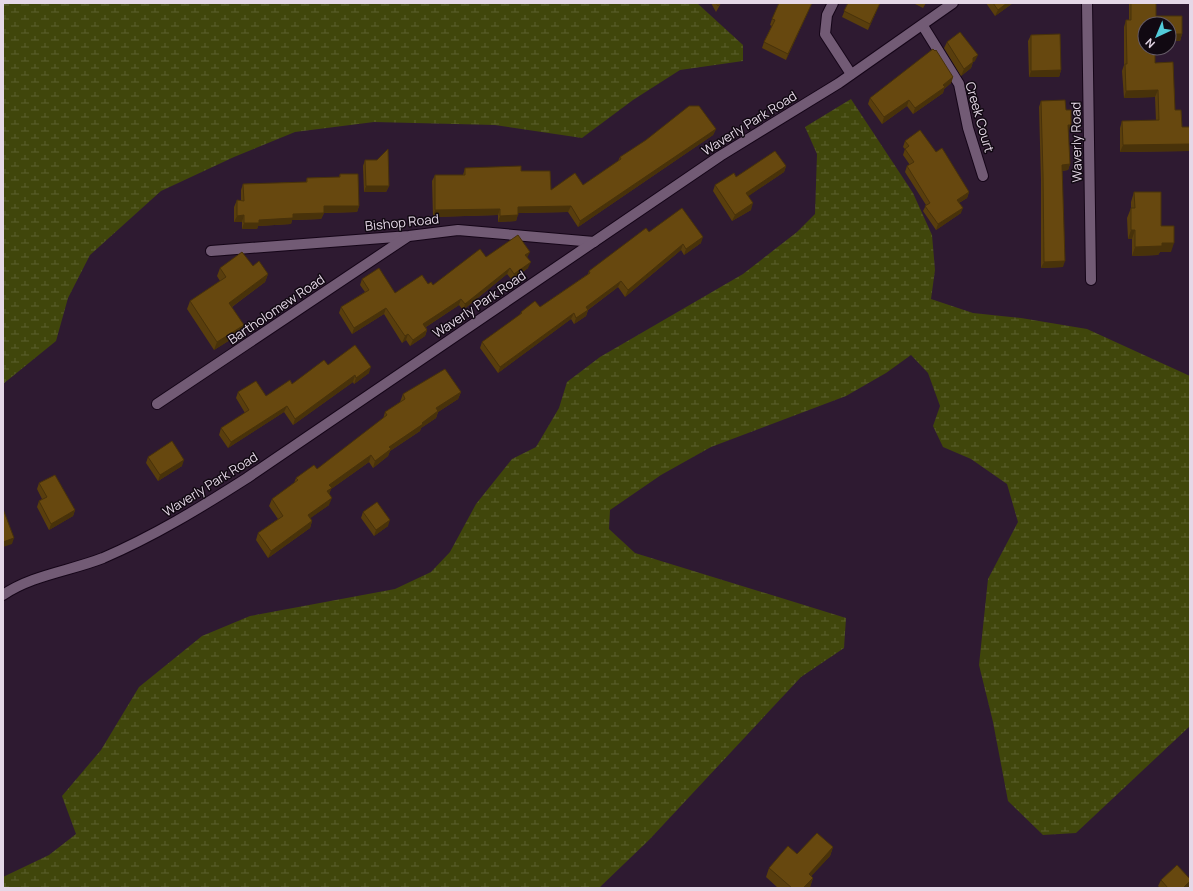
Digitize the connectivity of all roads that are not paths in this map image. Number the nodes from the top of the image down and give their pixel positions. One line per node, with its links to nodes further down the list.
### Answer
1 (833, 3): 5 (street)
2 (953, 3): 4 (street, Waverly Park Road)
3 (1087, 3): 10 (street, Waverly Road)
4 (923, 26): 5 (street, Waverly Park Road); 6 (street, Creek Court)
5 (851, 74): 8 (street, Waverly Park Road)
6 (983, 176)
7 (409, 236): 8 (street, Bishop Road); 9 (street, Bishop Road); 11 (street, Bartholomew Road)
8 (594, 242): 12 (street, Waverly Park Road)
9 (211, 251)
10 (1091, 280)
11 (157, 404)
12 (3, 595)

